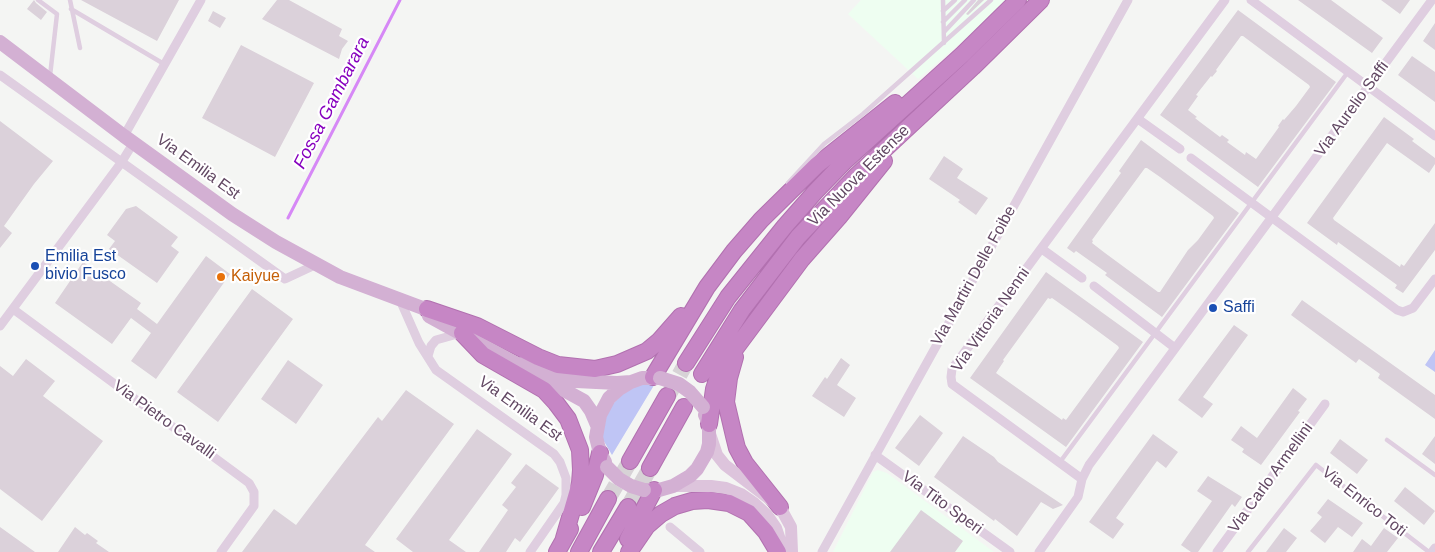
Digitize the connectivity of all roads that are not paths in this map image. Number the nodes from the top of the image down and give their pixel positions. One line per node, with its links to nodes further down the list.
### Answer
1 (38, 0): 27 (lane)
2 (70, 0): 15 (lane)
3 (201, 0): 23 (street)
4 (943, 0): 16 (lane)
5 (955, 0): 16 (lane)
6 (965, 0): 17 (lane)
7 (974, 0): 18 (lane)
8 (991, 0): 20 (lane)
9 (1018, 0): 22 (highway, Via Nuova Estense)
10 (1041, 0): 24 (highway, Via Nuova Estense)
11 (1128, 0): 65 (street, Via Martiri Delle Foibe)
12 (1225, 0): 29 (street, Via Vittoria Nenni)
13 (1251, 0): 25 (street)
14 (1434, 0): 28 (street, Via Aurelio Saffi)
15 (71, 9): 21 (lane); 23 (lane)
16 (943, 12): 17 (lane)
17 (943, 22): 18 (lane)
18 (944, 32): 20 (lane)
19 (0, 42): 27 (main road, Via Emilia Est)
20 (944, 43): 35 (lane)
21 (80, 48)
22 (962, 55): 39 (highway); 55 (highway, Via Nuova Estense)
23 (164, 64): 31 (street)
24 (973, 67): 52 (highway); 56 (highway, Via Nuova Estense)
25 (1348, 72): 28 (street); 37 (lane, Via Aurelio Saffi)
26 (0, 75): 34 (street)
27 (50, 80): 31 (main road, Via Emilia Est)
28 (1368, 87): 30 (street); 38 (street, Via Aurelio Saffi)
29 (1138, 119): 32 (street); 40 (street, Via Vittoria Nenni)
30 (1435, 136)
31 (129, 140): 34 (street); 41 (main road, Via Emilia Est)
32 (1180, 149)
33 (1191, 158): 37 (street)
34 (121, 163): 41 (street); 48 (street)
35 (786, 185)
36 (780, 192): 39 (lane)
37 (1251, 203): 38 (street); 51 (lane, Via Aurelio Saffi)
38 (1271, 218): 43 (street); 53 (street, Via Aurelio Saffi)
39 (761, 220): 45 (highway)
40 (1042, 249): 42 (street); 68 (street, Via Vittoria Nenni)
41 (316, 265): 46 (main road, Via Emilia Est)
42 (1082, 278)
43 (1435, 279)
44 (1094, 286): 51 (street)
45 (708, 287): 47 (highway); 57 (highway)
46 (395, 298): 47 (main road, Via Emilia Est); 50 (main road, Via Emilia Est); 54 (street, Via Emilia Est)
47 (427, 309): 58 (main road, Via Emilia Est)
48 (13, 310): 49 (street); 80 (street, Via Pietro Cavalli)
49 (0, 326)
50 (462, 333): 54 (street); 62 (main road, Via Emilia Est); 78 (highway)
51 (1156, 333): 53 (street); 68 (lane, Via Aurelio Saffi)
52 (745, 337): 63 (highway); 76 (highway)
53 (1175, 348): 71 (street, Via Aurelio Saffi)
54 (428, 356): 81 (street, Via Emilia Est)
55 (686, 364)
56 (702, 374)
57 (656, 378): 58 (main road, Via Emilia Est); 63 (main road, bridge)
58 (631, 382): 62 (main road, Via Emilia Est)
59 (668, 396): 67 (highway)
60 (1325, 404): 93 (street, Via Carlo Armellini)
61 (684, 407): 69 (highway)
62 (597, 425): 66 (main road, Via Emilia Est)
63 (709, 429): 72 (main road); 76 (main road)
64 (1388, 440): 70 (lane)
65 (874, 455): 90 (street, Via Martiri Delle Foibe); 91 (street, Via Tito Speri)
66 (603, 460): 73 (main road, bridge); 78 (highway)
67 (630, 461)
68 (1060, 462): 71 (street, Via Vittoria Nenni)
69 (650, 468)
70 (1435, 475)
71 (1082, 479): 92 (street, Via Aurelio Saffi)
72 (674, 486): 73 (main road); 88 (main road)
73 (649, 490): 84 (highway)
74 (608, 499): 82 (highway)
75 (628, 508): 83 (highway)
76 (780, 508): 89 (main road)
77 (670, 527): 86 (street)
78 (560, 545)
79 (1435, 548): 95 (street, Via Enrico Toti)
80 (221, 552)
81 (530, 552)
82 (579, 552)
83 (601, 552)
84 (621, 552)
85 (629, 552): 87 (highway)
86 (700, 552)
87 (778, 552)
88 (784, 552)
89 (792, 552)
90 (822, 552)
91 (1010, 552)
92 (1039, 552)
93 (1218, 552)
94 (1248, 552): 95 (lane, Via Enrico Toti)
95 (1430, 552)

